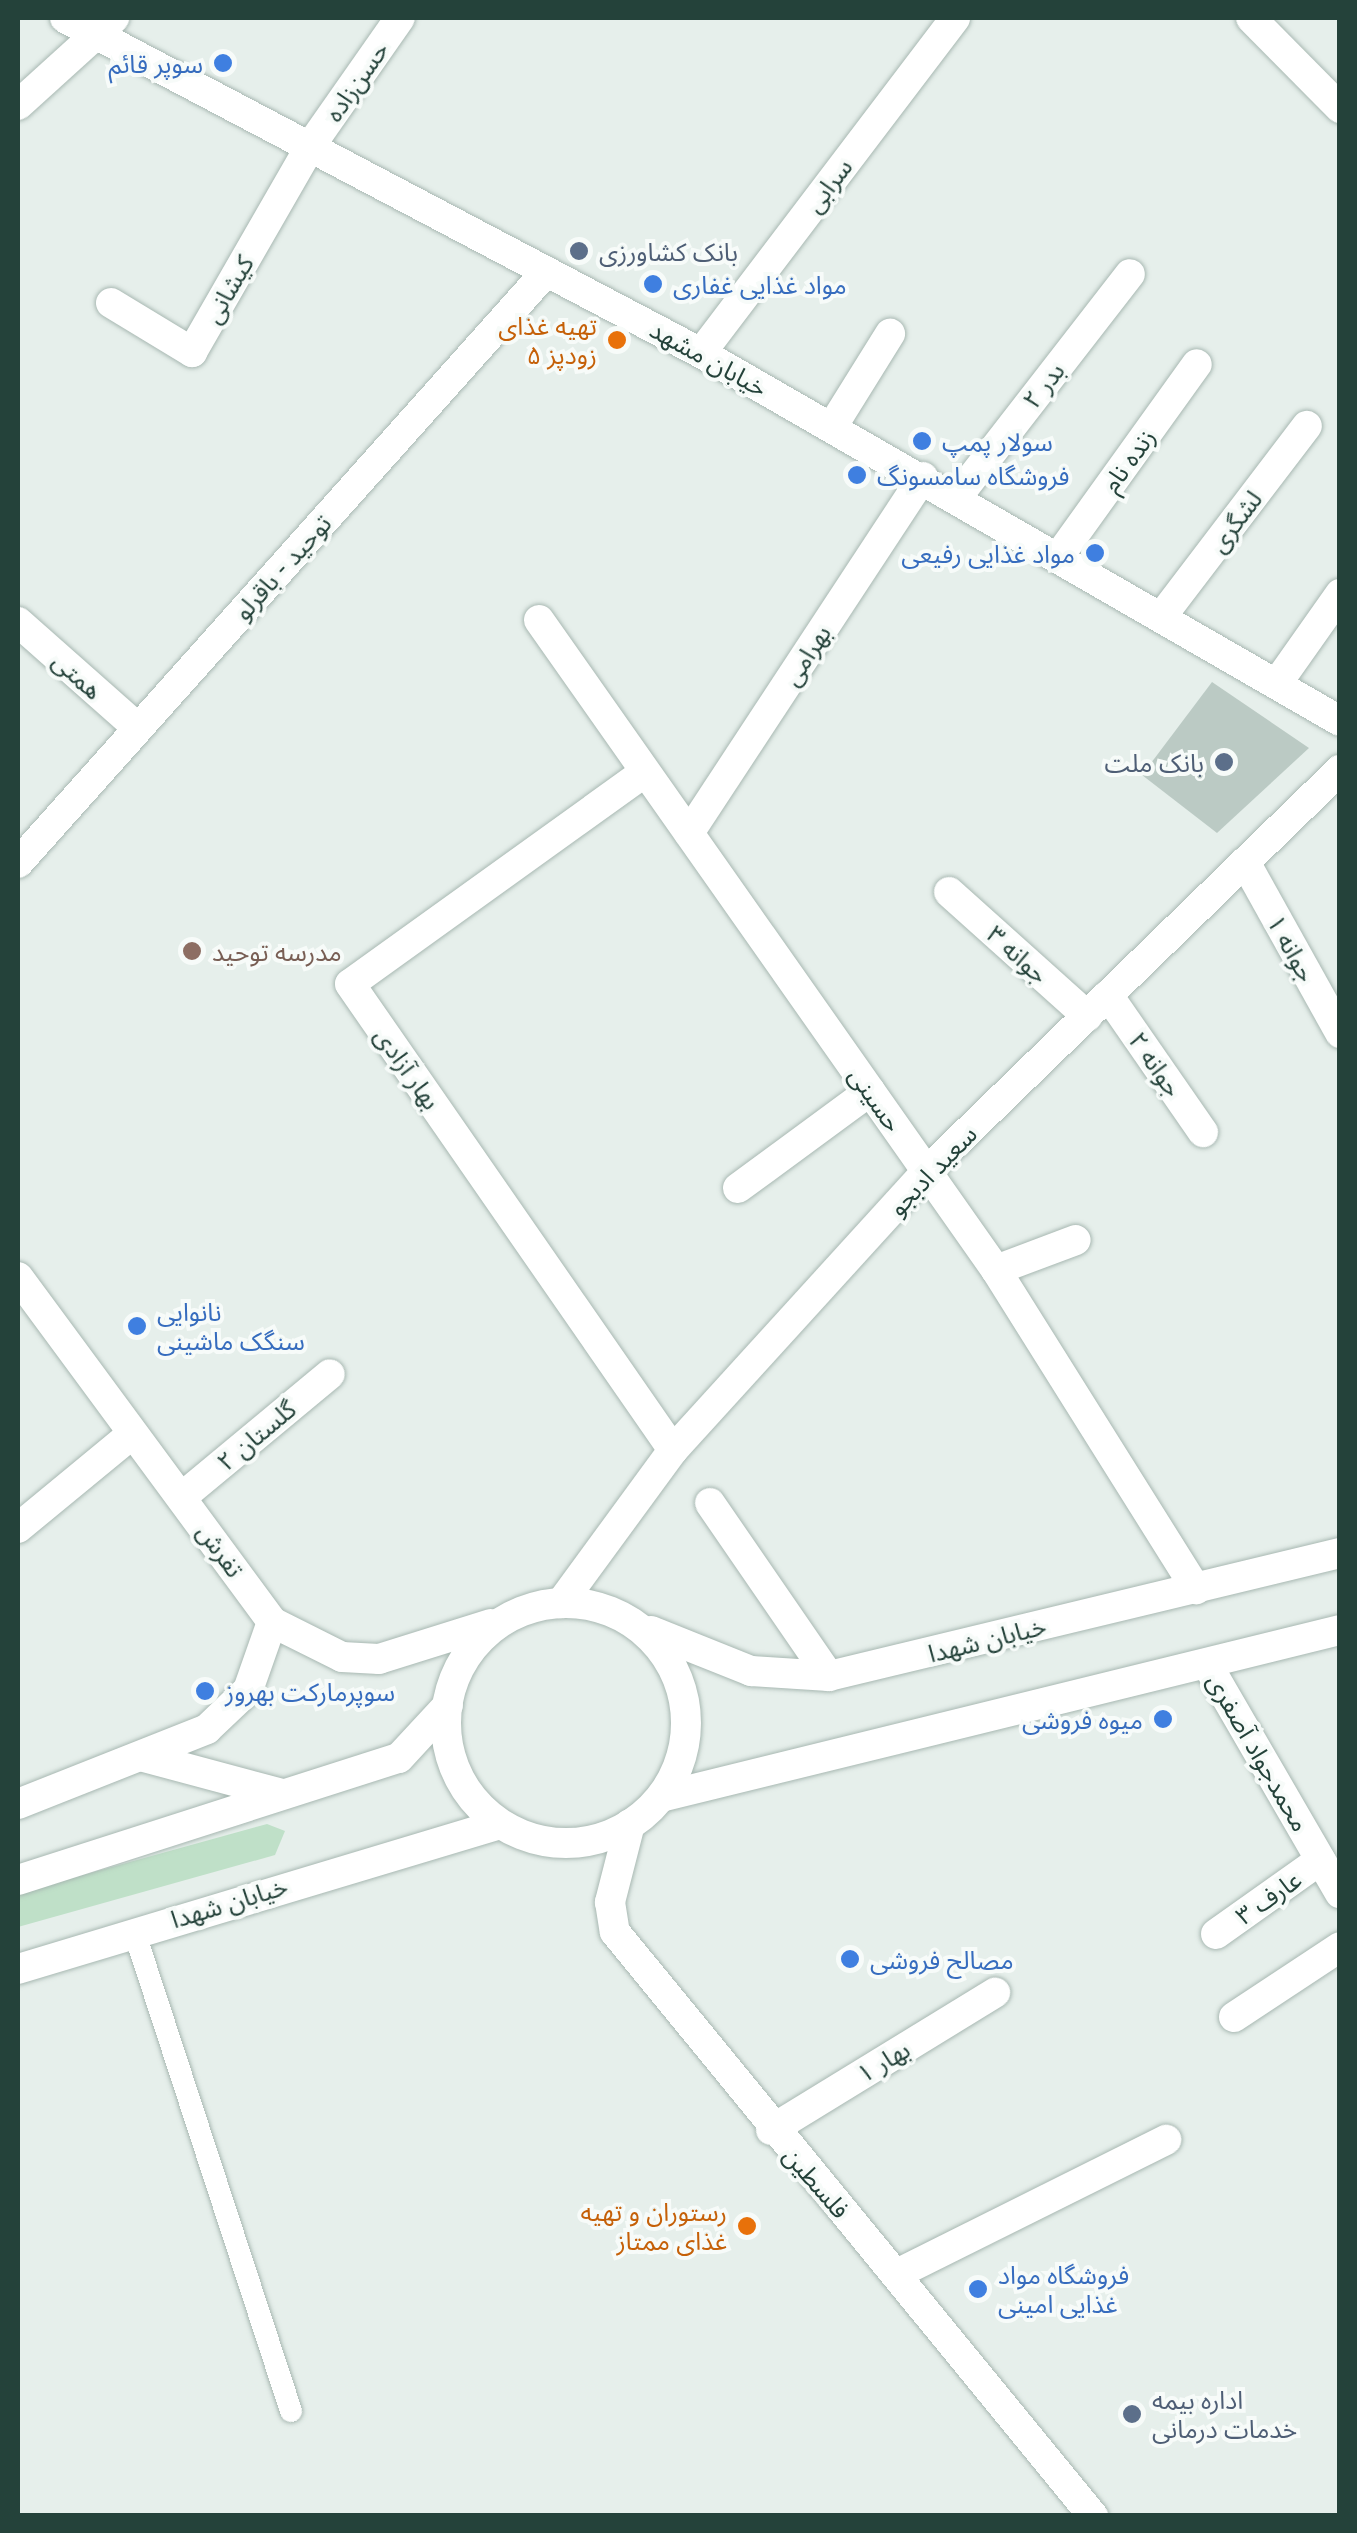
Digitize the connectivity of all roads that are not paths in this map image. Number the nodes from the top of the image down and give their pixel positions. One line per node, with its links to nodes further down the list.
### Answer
1 (66, 18): 5 (street, خیابان مشهد)
2 (400, 18): 8 (street, حسن‌زاده)
3 (954, 18): 13 (street, سرابی)
4 (1264, 22): 7 (street)
5 (106, 26): 6 (street); 8 (street, خیابان مشهد)
6 (18, 105)
7 (1340, 108)
8 (311, 146): 9 (street, خیابان مشهد); 11 (street, کیشانی)
9 (546, 272): 13 (street, خیابان مشهد); 26 (street, توحید - باقرلو)
10 (1130, 274): 18 (street, بدر ۲)
11 (112, 303)
12 (890, 334): 15 (street)
13 (701, 353): 15 (street, خیابان مشهد)
14 (1197, 364): 19 (street, زنده نام)
15 (832, 426): 17 (street, خیابان مشهد)
16 (1307, 426): 21 (street, لشگری)
17 (923, 477): 18 (street, خیابان مشهد); 29 (street, بهرامی)
18 (957, 497): 19 (street, خیابان مشهد)
19 (1059, 556): 21 (street, خیابان مشهد)
20 (1340, 594): 24 (street)
21 (1162, 616): 24 (street, خیابان مشهد)
22 (538, 620): 28 (street, حسینی)
23 (18, 622): 26 (street, همتی)
24 (1278, 682): 25 (street, خیابان مشهد)
25 (1340, 721)
26 (138, 728): 30 (street, توحید - باقرلو)
27 (1340, 770): 31 (street, سعید ادبجو)
28 (646, 772): 29 (street, حسینی); 44 (street, بهار آزادی)
29 (688, 833): 35 (street, حسینی)
30 (18, 862)
31 (1245, 862): 33 (street, سعید ادبجو); 34 (street, جوانه ۱)
32 (949, 892): 33 (street, جوانه ۳)
33 (1098, 1006): 36 (street, جوانه ۲); 37 (street, سعید ادبجو)
34 (1340, 1033)
35 (870, 1092): 37 (street, حسینی); 38 (street)
36 (1203, 1132)
37 (928, 1171): 40 (street, حسینی); 44 (street, سعید ادبجو)
38 (738, 1188)
39 (1076, 1240): 40 (street)
40 (996, 1270): 49 (street, حسینی)
41 (18, 1278): 43 (street, تفرش)
42 (330, 1374): 45 (street, گلستان ۲)
43 (132, 1434): 45 (street, تفرش); 47 (street)
44 (673, 1450): 50 (street, سعید ادبجو)
45 (182, 1497): 52 (street, تفرش)
46 (710, 1503): 56 (street)
47 (18, 1528)
48 (1340, 1553): 49 (street, خیابان شهدا)
49 (1196, 1589): 56 (street, خیابان شهدا)
50 (561, 1602): 51 (street); 53 (street)
51 (508, 1618): 52 (street, تفرش); 57 (street)
52 (272, 1622): 58 (street)
53 (639, 1626): 56 (street, خیابان شهدا); 60 (street)
54 (1340, 1630): 55 (street)
55 (1208, 1664): 60 (street); 64 (street, محمدجواد آصفری)
56 (830, 1676)
57 (448, 1705): 59 (street); 62 (street)
58 (144, 1758): 59 (street); 61 (street)
59 (282, 1794): 65 (street)
60 (660, 1798): 63 (street)
61 (18, 1804)
62 (500, 1824): 63 (street); 67 (street, خیابان شهدا)
63 (630, 1824): 73 (street, فلسطین)
64 (1320, 1860): 66 (street, محمدجواد آصفری); 68 (street, عارف ۳)
65 (18, 1880)
66 (1340, 1893)
67 (134, 1930): 70 (street, خیابان شهدا); 76 (lane)
68 (1216, 1934)
69 (1340, 1947): 72 (street)
70 (18, 1969)
71 (995, 1993): 73 (street, بهار ۱)
72 (1234, 2016)
73 (771, 2130): 75 (street, فلسطین)
74 (1166, 2140): 75 (street)
75 (896, 2274): 77 (street, فلسطین)
76 (290, 2411)
77 (1093, 2516)

